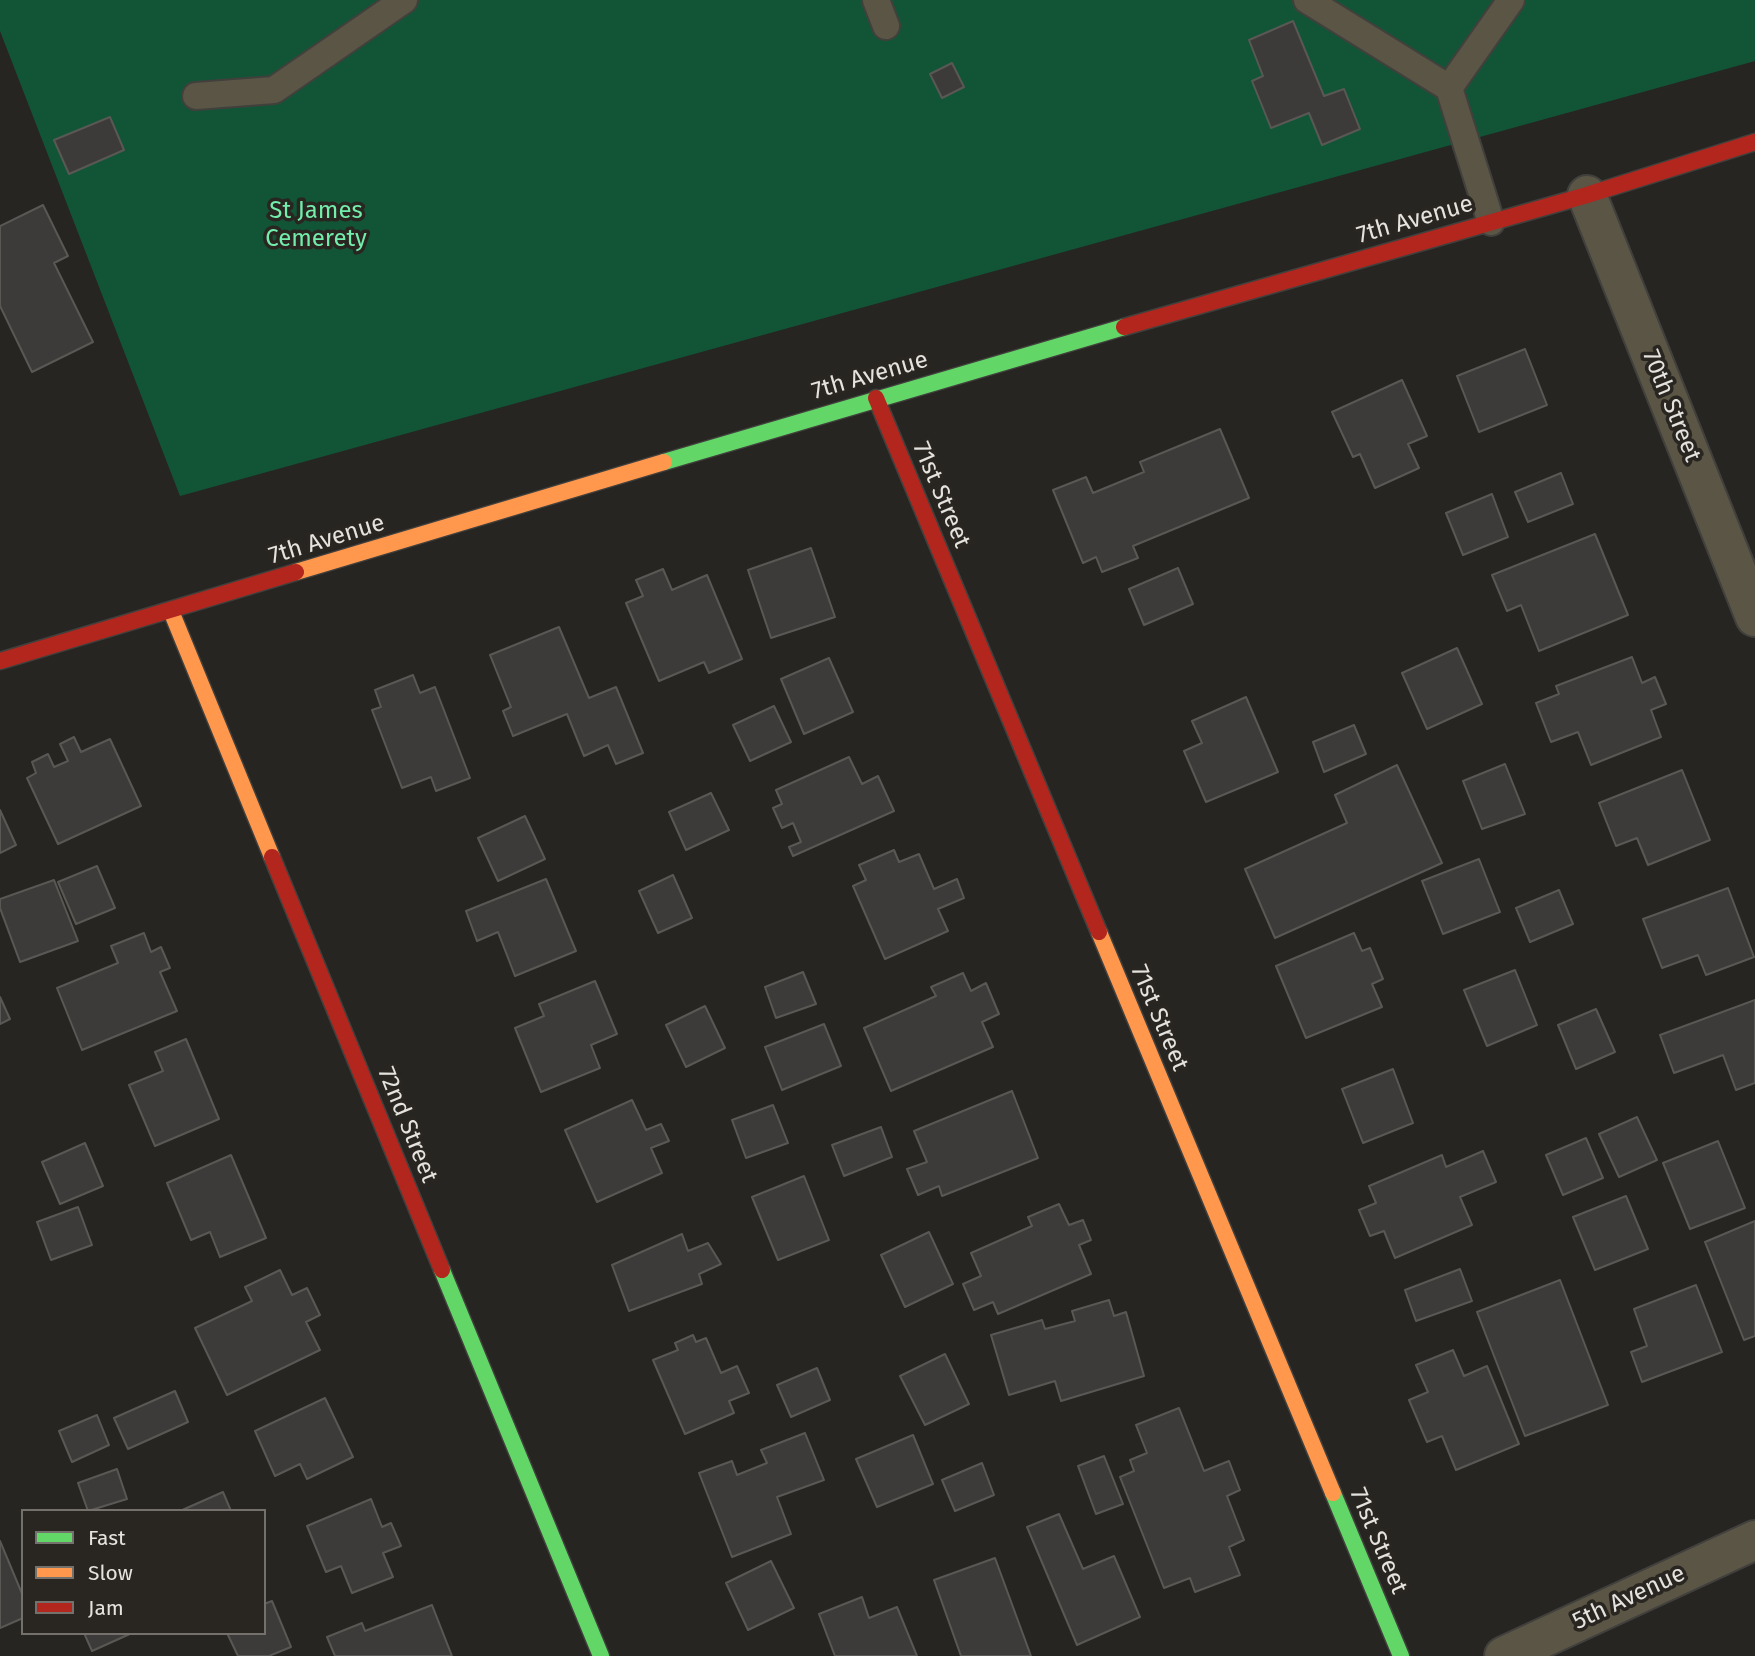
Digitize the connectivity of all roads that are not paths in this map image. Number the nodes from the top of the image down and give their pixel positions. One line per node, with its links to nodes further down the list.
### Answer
1 (404, 0): 7 (lane)
2 (876, 0): 5 (lane)
3 (1307, 0): 6 (lane)
4 (1511, 0): 6 (lane)
5 (886, 26)
6 (1448, 88): 10 (lane)
7 (196, 96)
8 (1755, 142): 9 (street, 7th Avenue)
9 (1587, 195): 10 (street, 7th Avenue); 13 (street, 70th Street)
10 (1491, 222): 11 (street, 7th Avenue)
11 (876, 398): 12 (street, 7th Avenue); 17 (street, 71st Street)
12 (171, 611): 14 (street, 7th Avenue); 16 (street, 72nd Street)
13 (1755, 617)
14 (0, 661)
15 (1755, 1540): 18 (street, 5th Avenue)
16 (601, 1656)
17 (1401, 1656)
18 (1504, 1656)

